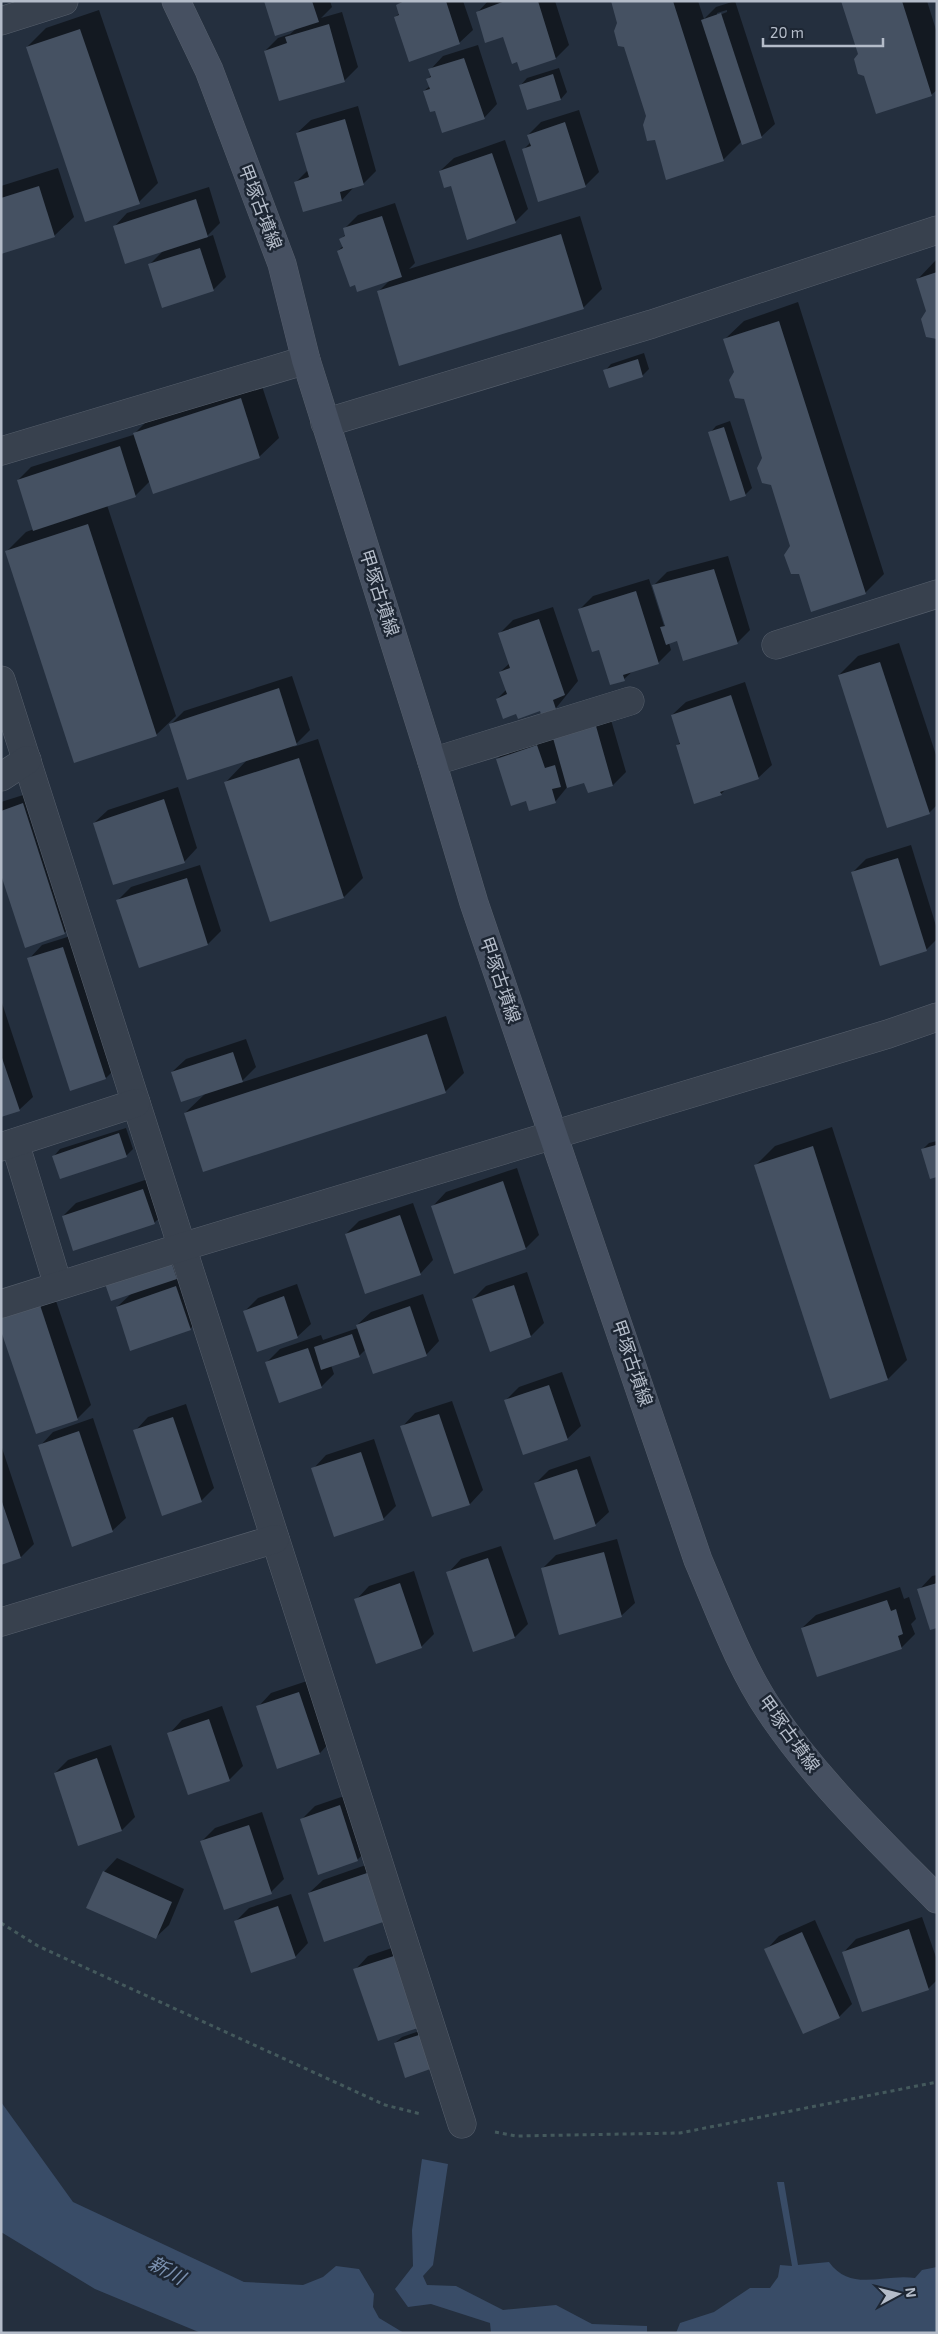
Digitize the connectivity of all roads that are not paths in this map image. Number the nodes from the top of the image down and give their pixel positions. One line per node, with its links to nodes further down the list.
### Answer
1 (64, 1): 3 (street)
2 (176, 1): 5 (main road, 甲塚古墳線)
3 (1, 21)
4 (937, 230): 6 (street)
5 (306, 360): 6 (main road, 甲塚古墳線); 7 (street)
6 (325, 422): 13 (main road, 甲塚古墳線)
7 (1, 451)
8 (937, 594): 9 (street)
9 (776, 645)
10 (1, 680): 12 (street)
11 (630, 701): 13 (street)
12 (27, 760): 14 (street); 16 (street)
13 (432, 762): 17 (main road, 甲塚古墳線)
14 (1, 777)
15 (937, 1017): 17 (street)
16 (136, 1103): 18 (street); 19 (street)
17 (554, 1136): 19 (street); 24 (main road, 甲塚古墳線)
18 (8, 1145): 20 (street)
19 (182, 1247): 20 (street); 22 (street)
20 (58, 1285): 21 (street)
21 (1, 1304)
22 (275, 1539): 23 (street); 25 (street)
23 (1, 1622)
24 (937, 1899)
25 (462, 2124)

